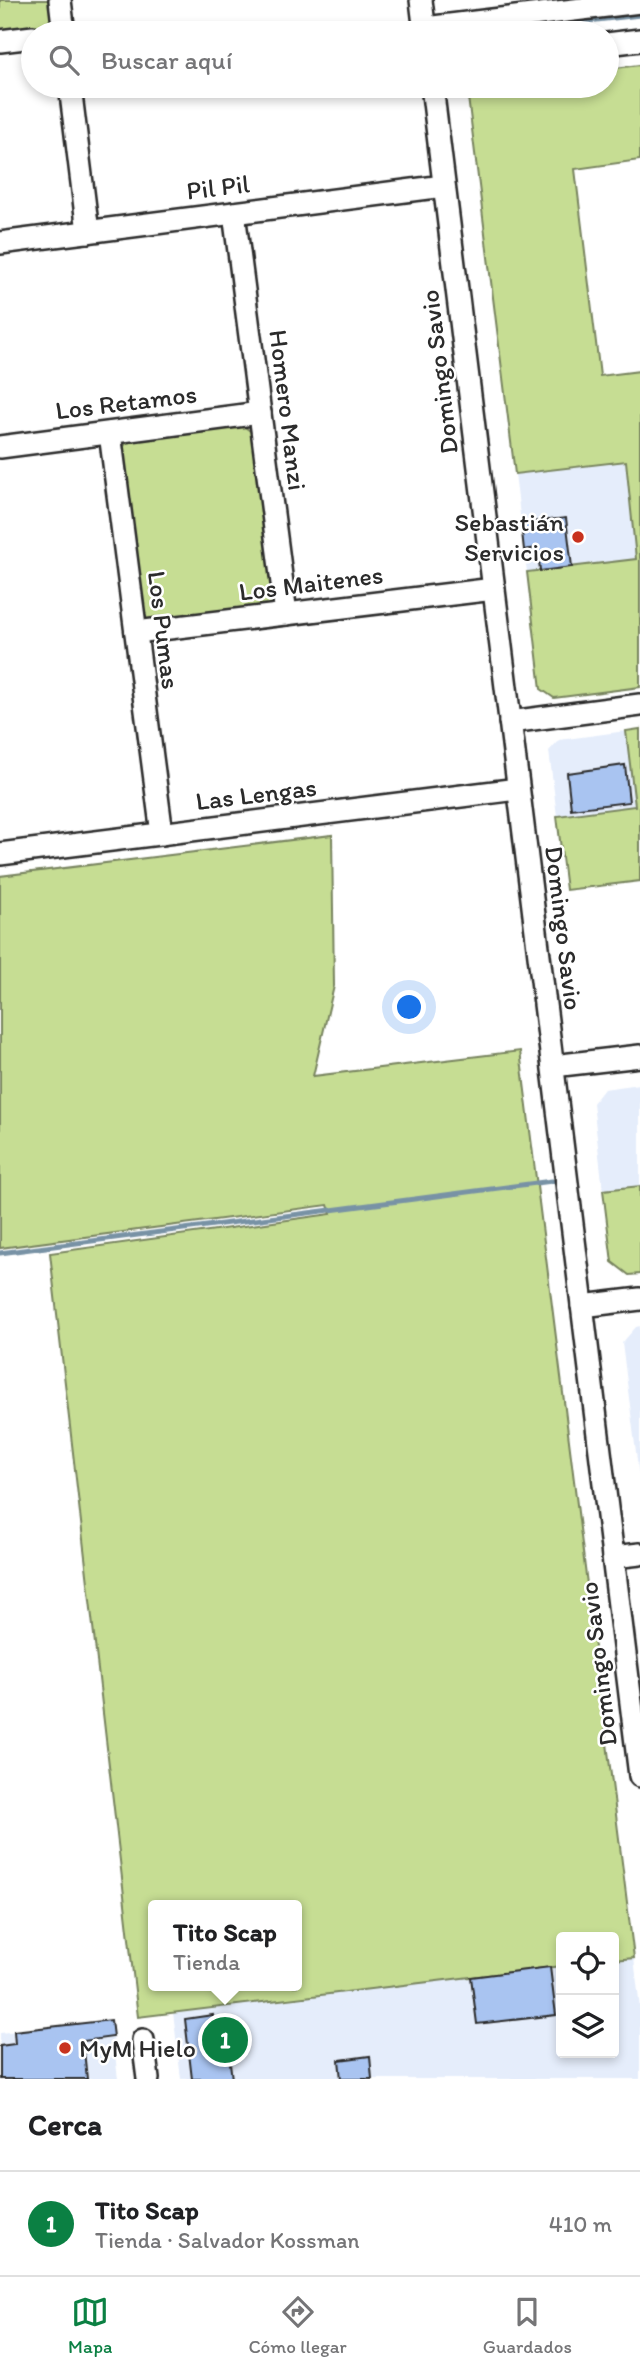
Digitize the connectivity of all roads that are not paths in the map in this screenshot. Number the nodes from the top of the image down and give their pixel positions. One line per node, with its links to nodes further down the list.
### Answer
1 (60, 0): 5 (street)
2 (421, 0): 6 (street)
3 (640, 2): 4 (street)
4 (614, 3): 7 (street)
5 (61, 21)
6 (424, 21)
7 (492, 21)
8 (21, 38): 10 (street)
9 (640, 40): 11 (street)
10 (0, 41)
11 (619, 43)
12 (71, 98): 16 (street)
13 (433, 98): 14 (street, Domingo Savio)
14 (444, 186): 15 (street, Pil Pil); 21 (street, Domingo Savio)
15 (234, 213): 16 (street, Pil Pil); 18 (street, Homero Manzi)
16 (88, 232): 17 (street, Pil Pil)
17 (0, 243)
18 (260, 413): 19 (street, Los Retamos); 22 (street, Homero Manzi)
19 (110, 433): 20 (street, Los Retamos); 23 (street, Los Pumas)
20 (0, 447)
21 (494, 589): 22 (street, Los Maitenes); 25 (street, Domingo Savio)
22 (286, 614): 23 (street, Los Maitenes)
23 (136, 632): 27 (street, Los Pumas)
24 (640, 705): 25 (street)
25 (510, 722): 26 (street, Domingo Savio)
26 (518, 789): 27 (street, Las Lengas); 30 (street, Domingo Savio)
27 (162, 834): 28 (street, Las Lengas)
28 (0, 854)
29 (640, 1056): 30 (street)
30 (553, 1066): 32 (street, Domingo Savio)
31 (640, 1298): 32 (street)
32 (582, 1306): 34 (street, Domingo Savio)
33 (640, 1554): 34 (street)
34 (613, 1557): 35 (street, Domingo Savio)
35 (640, 1776)
36 (143, 2040): 37 (street)
37 (148, 2079)

